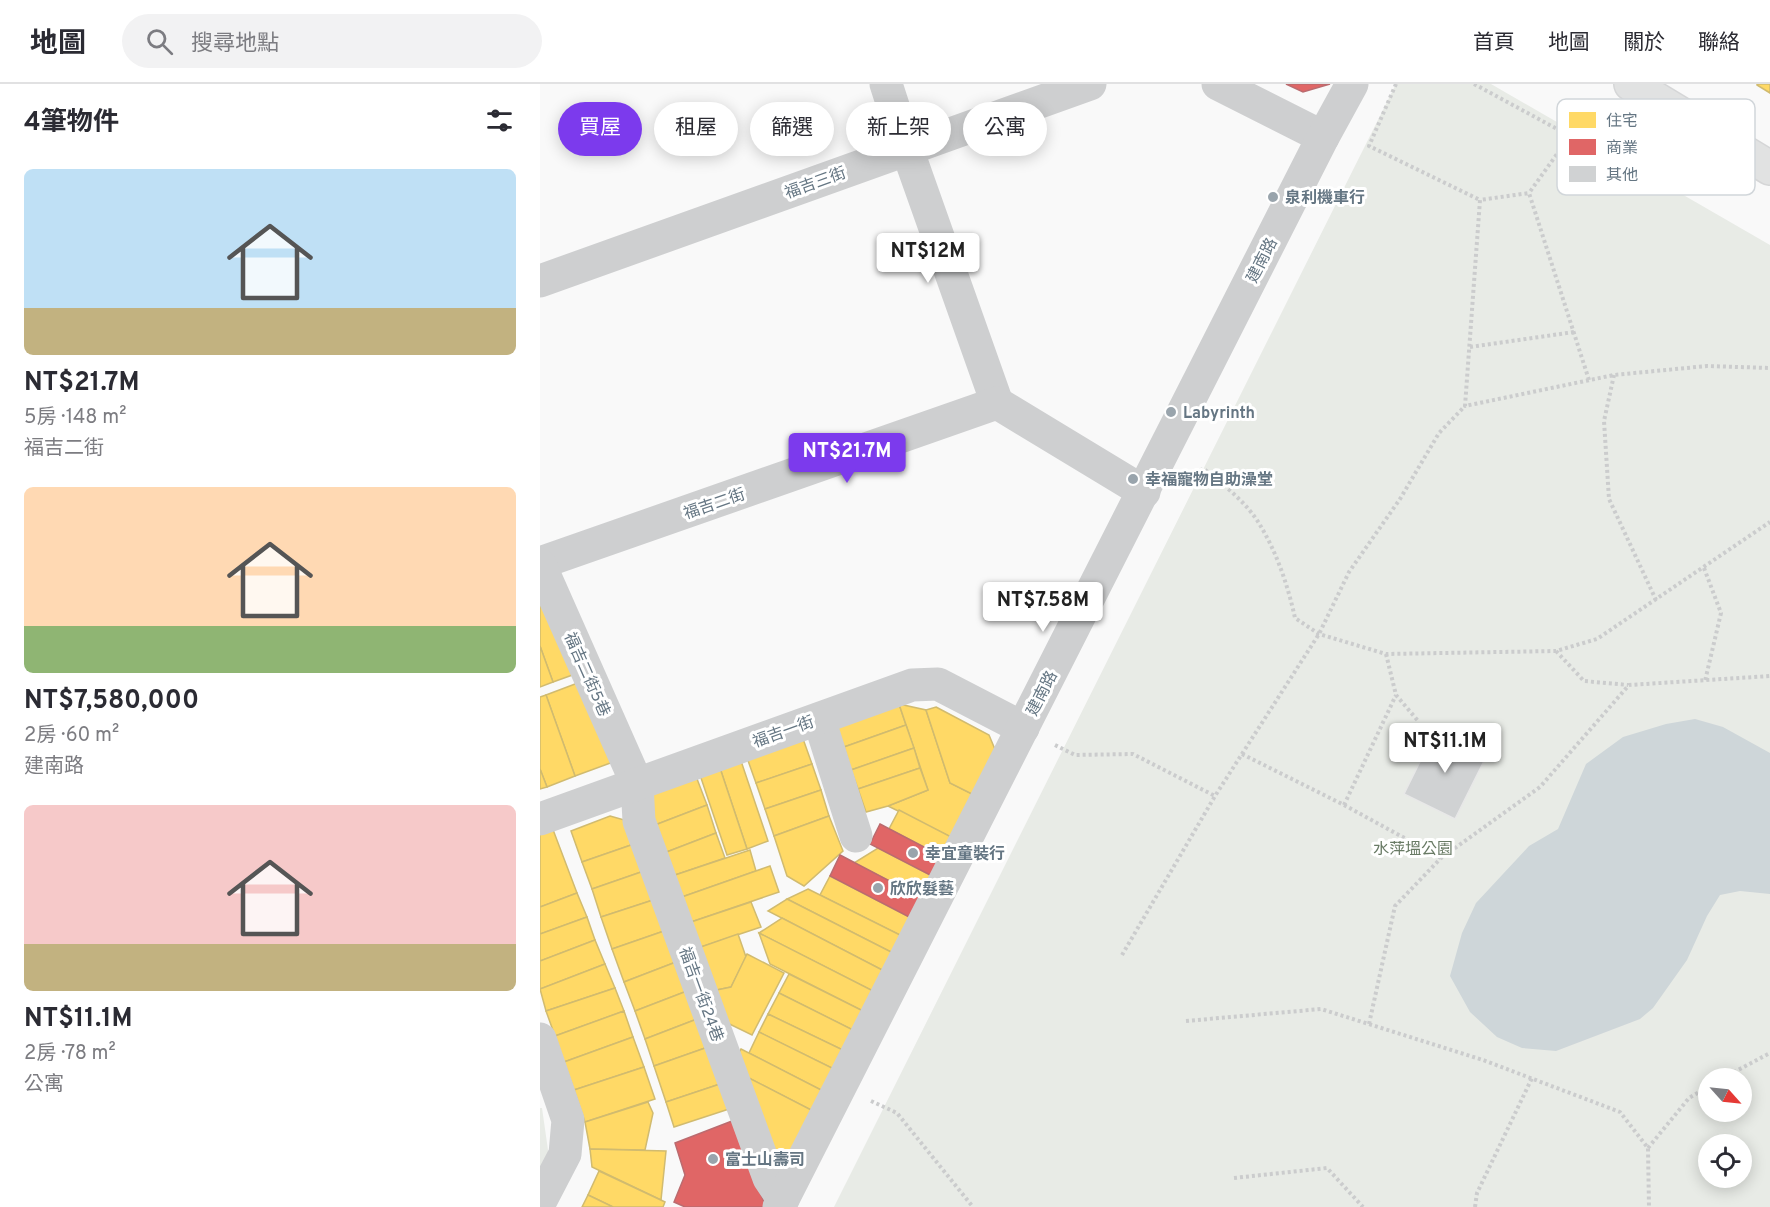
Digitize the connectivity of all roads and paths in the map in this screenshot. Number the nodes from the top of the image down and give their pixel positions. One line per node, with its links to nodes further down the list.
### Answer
1 (886, 84): 9 (street)
2 (1090, 84): 11 (street, 福吉三街)
3 (1218, 84): 12 (street)
4 (1352, 84): 12 (street, 建南路)
5 (1396, 84): 19 (path)
6 (1474, 84): 10 (path)
7 (1631, 84): 8 (main road)
8 (1656, 99)
9 (892, 102)
10 (1557, 129)
11 (951, 133)
12 (1323, 137): 28 (street, 建南路)
13 (1557, 154): 18 (path)
14 (888, 156): 20 (street, 福吉三街)
15 (909, 156): 26 (street)
16 (1755, 159): 17 (main road)
17 (1770, 168)
18 (1528, 193): 19 (path); 21 (path)
19 (1480, 200): 22 (path)
20 (540, 281)
21 (1574, 332): 22 (path); 25 (path)
22 (1470, 347): 27 (path)
23 (1770, 368): 24 (path)
24 (1614, 375): 25 (path); 32 (path)
25 (1589, 380): 27 (path)
26 (997, 403): 28 (street); 30 (street, 福吉二街)
27 (1465, 406): 33 (path)
28 (1144, 492): 33 (path); 42 (street, 建南路)
29 (1770, 522): 31 (path)
30 (540, 564): 44 (street, 福吉二街5巷)
31 (1704, 568): 32 (path); 37 (path)
32 (1656, 600): 34 (path)
33 (1319, 634): 35 (path); 43 (path)
34 (1556, 651): 35 (path); 38 (path)
35 (1386, 654): 39 (path)
36 (1770, 676): 37 (path)
37 (1705, 681): 38 (path)
38 (1629, 685): 49 (path)
39 (1396, 695): 41 (path); 46 (path)
40 (819, 718): 42 (street, 福吉一街); 44 (street, 福吉一街); 48 (street)
41 (1419, 722)
42 (1023, 728): 45 (path); 57 (street, 建南路)
43 (1242, 754): 45 (path); 46 (path)
44 (637, 784): 47 (street, 福吉一街); 62 (street, 福吉一街24巷)
45 (1215, 796): 50 (path)
46 (1344, 805): 49 (path)
47 (540, 819)
48 (856, 836)
49 (1441, 858): 52 (path)
50 (1122, 955)
51 (1186, 1021): 52 (path)
52 (1369, 1024): 56 (path)
53 (540, 1039): 61 (street)
54 (1770, 1053): 55 (path)
55 (1742, 1068)
56 (1532, 1078): 59 (path); 65 (path)
57 (841, 1086): 62 (street, 建南路); 63 (path)
58 (1698, 1093): 59 (path)
59 (1648, 1148): 66 (path)
60 (1234, 1178): 64 (path)
61 (540, 1202)
62 (781, 1203)
63 (973, 1207)
64 (1363, 1207)
65 (1475, 1207)
66 (1649, 1207)

